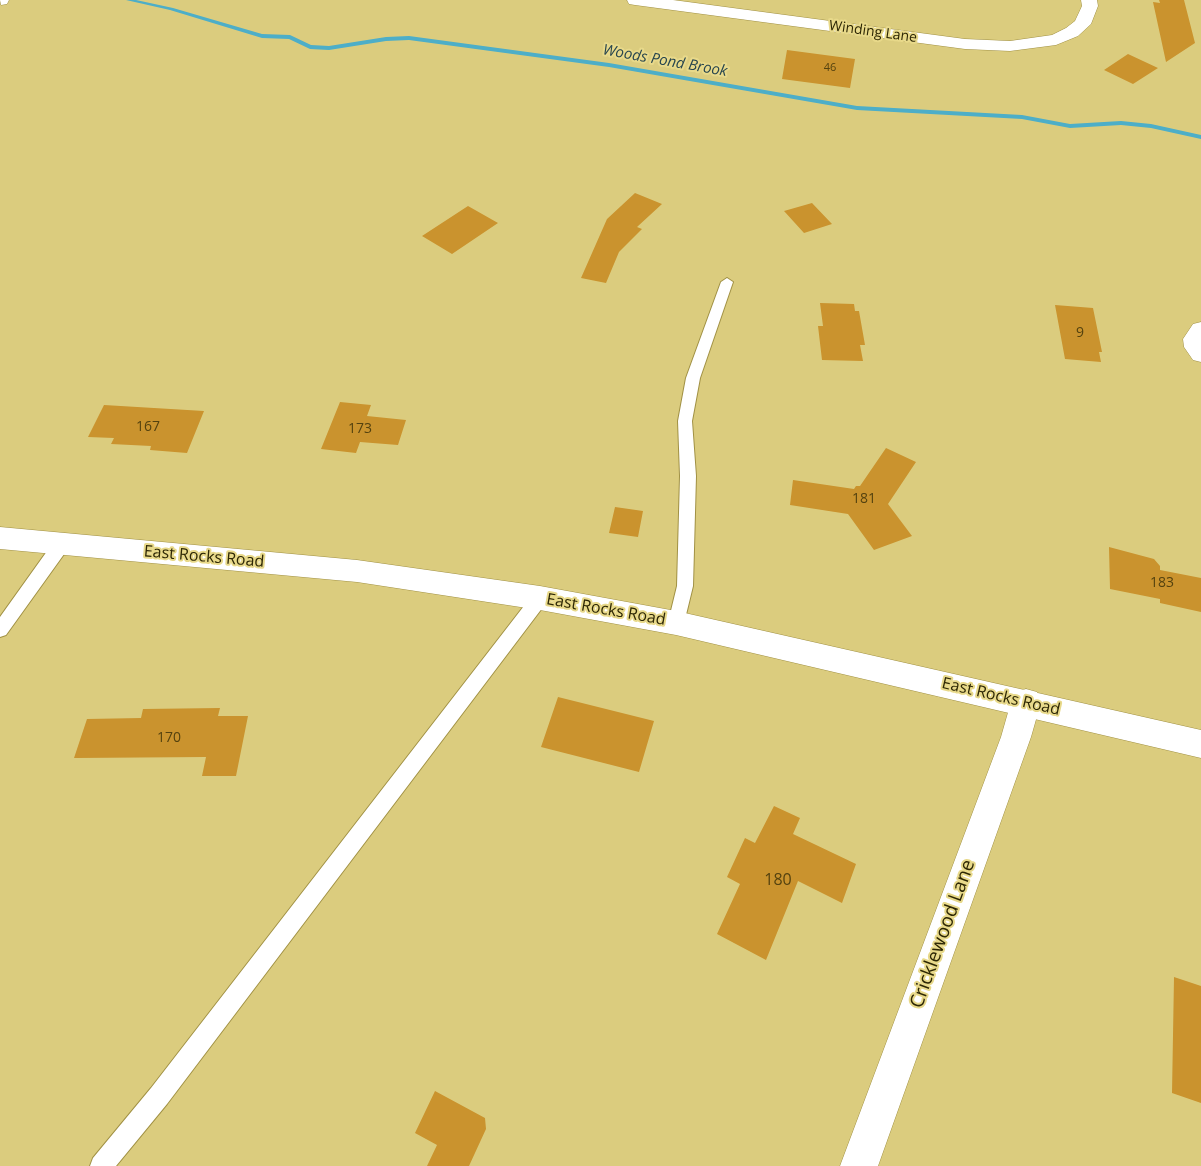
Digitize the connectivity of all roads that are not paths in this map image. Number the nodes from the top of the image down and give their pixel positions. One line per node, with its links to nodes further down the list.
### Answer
1 (635, 0): 2 (street, Winding Lane)
2 (1089, 0)
3 (727, 282): 9 (lane)
4 (1201, 330): 5 (street)
5 (1201, 354)
6 (0, 538): 7 (street, East Rocks Road)
7 (61, 545): 8 (street, East Rocks Road); 10 (lane)
8 (540, 598): 9 (street, East Rocks Road); 13 (lane)
9 (676, 622): 11 (street, East Rocks Road)
10 (0, 630)
11 (1026, 702): 12 (street, East Rocks Road); 14 (street, Cricklewood Lane)
12 (1201, 744)
13 (101, 1166)
14 (859, 1166)

